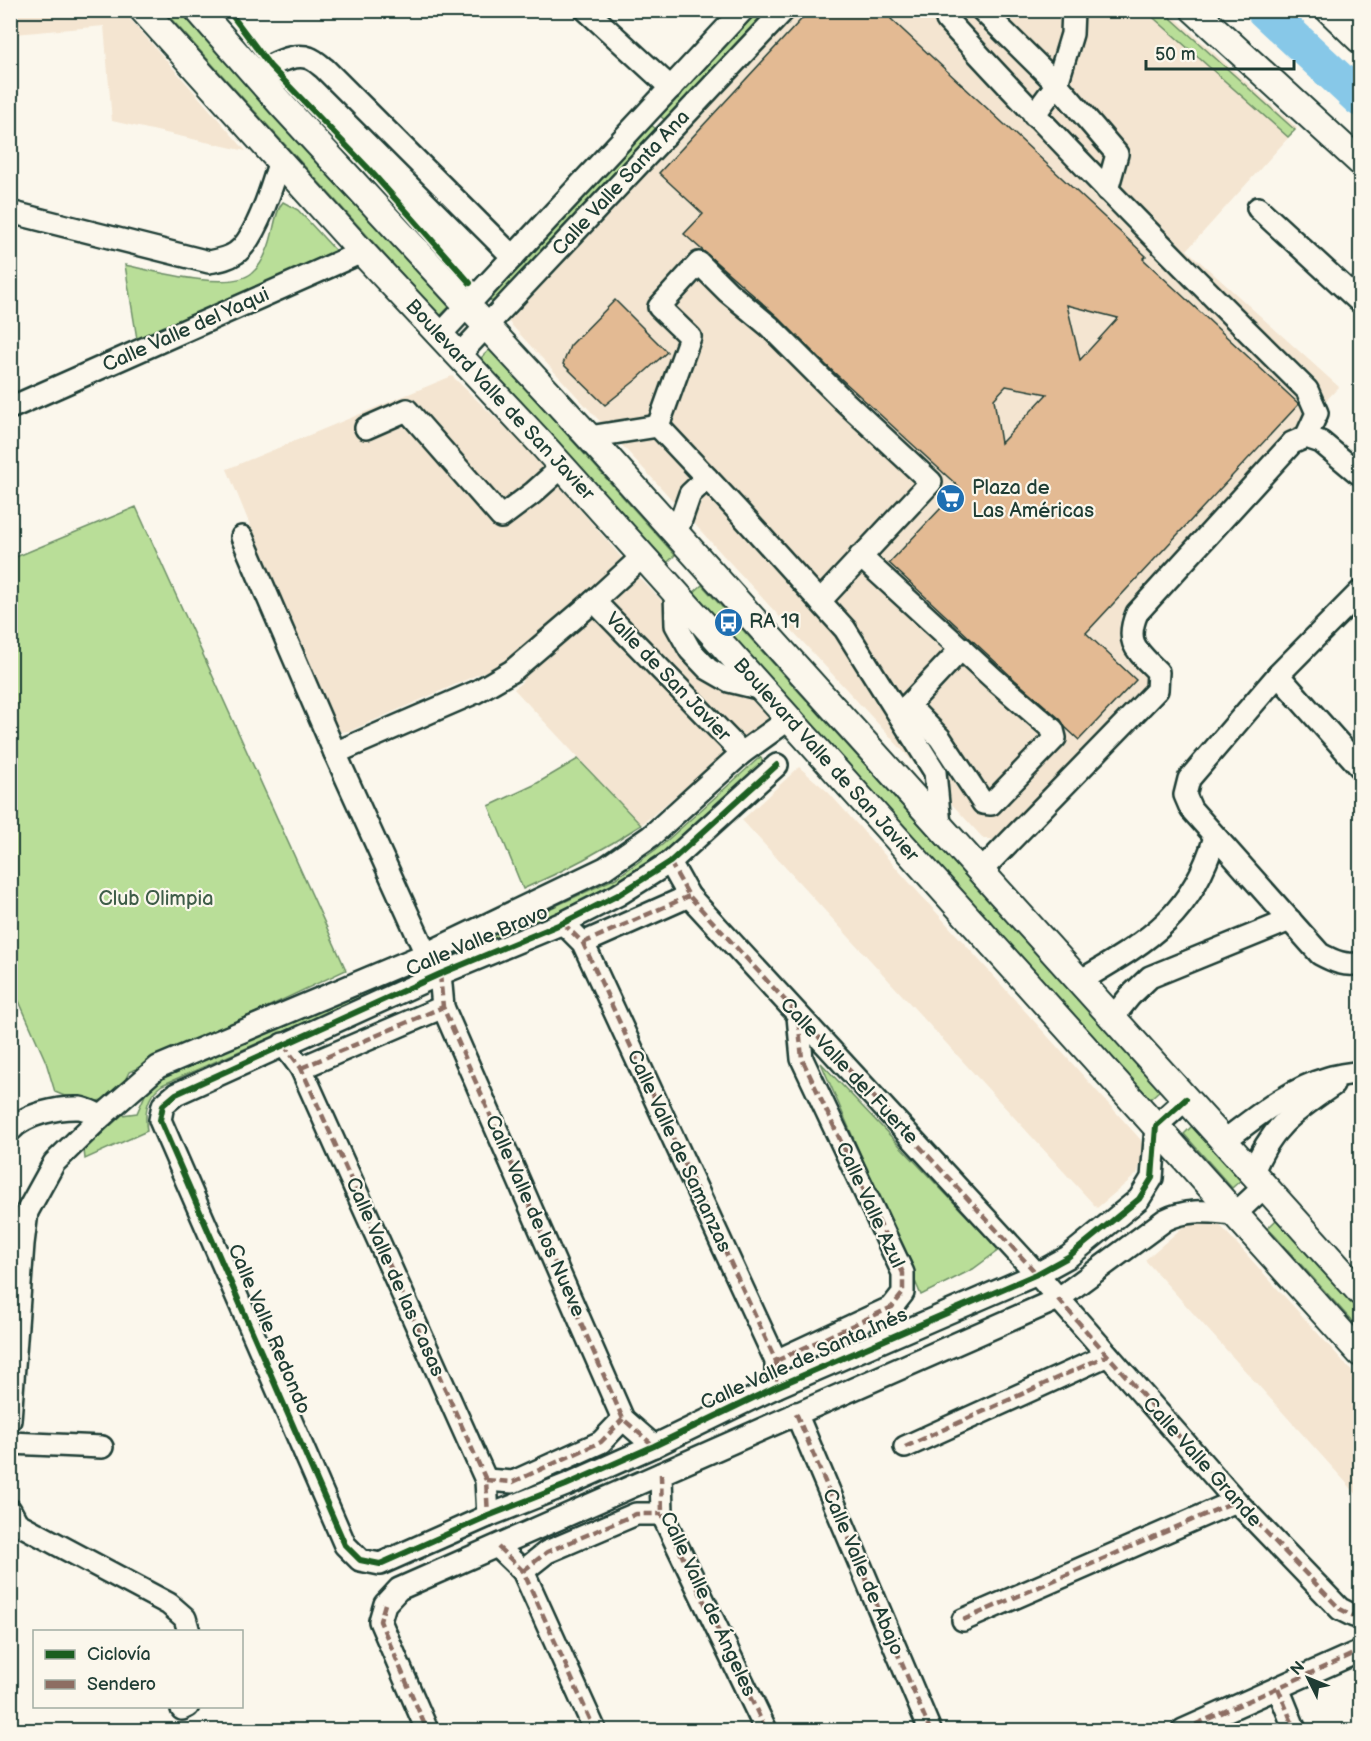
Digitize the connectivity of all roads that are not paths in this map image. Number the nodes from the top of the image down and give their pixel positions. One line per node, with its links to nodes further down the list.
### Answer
1 (144, 10): 18 (main road, Boulevard Valle de San Javier)
2 (198, 10): 12 (main road, Boulevard Valle de San Javier)
3 (586, 10): 14 (street)
4 (743, 10): 14 (street, Calle Valle Santa Ana)
5 (784, 10): 17 (street, Calle Valle Santa Ana)
6 (946, 10): 16 (street)
7 (982, 10): 13 (street)
8 (1073, 10): 13 (street)
9 (1194, 10): 19 (main road)
10 (1329, 10): 11 (main road)
11 (1360, 40)
12 (255, 74): 24 (street); 26 (main road, Boulevard Valle de San Javier)
13 (1057, 84): 16 (street); 20 (street)
14 (671, 88): 15 (street, Calle Valle Santa Ana)
15 (650, 111): 17 (street); 24 (street, Calle Valle Santa Ana)
16 (1034, 115): 20 (street)
17 (671, 130): 27 (street, Calle Valle Santa Ana)
18 (280, 160): 22 (street); 23 (main road, Boulevard Valle de San Javier)
19 (1360, 162)
20 (1107, 190): 34 (street)
21 (1258, 208): 25 (street)
22 (10, 212)
23 (362, 252): 28 (main road, Boulevard Valle de San Javier); 30 (street, Calle Valle del Yaqui)
24 (513, 257): 26 (street, Calle Valle Santa Ana)
25 (1360, 302)
26 (468, 306): 27 (main road, Boulevard Valle de San Javier); 28 (street, Calle Valle Santa Ana)
27 (487, 325): 29 (street, Calle Valle Santa Ana); 33 (main road, Boulevard Valle de San Javier)
28 (441, 335): 29 (main road, Boulevard Valle de San Javier)
29 (459, 355): 35 (main road, Boulevard Valle de San Javier)
30 (10, 408)
31 (658, 426): 33 (street); 37 (street); 41 (street)
32 (366, 428): 35 (street)
33 (589, 437): 38 (main road, Boulevard Valle de San Javier)
34 (1306, 437): 36 (street); 58 (street)
35 (562, 467): 40 (main road, Boulevard Valle de San Javier)
36 (1360, 473)
37 (707, 478): 38 (street); 46 (street)
38 (676, 534): 42 (main road, Boulevard Valle de San Javier)
39 (242, 537): 51 (street)
40 (642, 556): 43 (main road, Boulevard Valle de San Javier); 45 (street)
41 (860, 556): 46 (street); 47 (street)
42 (700, 559): 43 (main road); 55 (main road, Boulevard Valle de San Javier)
43 (672, 589): 50 (main road, Boulevard Valle de San Javier)
44 (1360, 592): 48 (street)
45 (594, 601): 51 (street); 52 (street, Valle de San Javier)
46 (820, 601): 49 (street)
47 (962, 648): 49 (street); 49 (street)
48 (1278, 675): 54 (street); 56 (street)
49 (904, 710): 55 (street)
50 (789, 719): 52 (street, Calle Valle Bravo); 77 (main road, Boulevard Valle de San Javier)
51 (335, 753): 63 (street)
52 (742, 753): 63 (street, Calle Valle Bravo)
53 (777, 765): 57 (street, Calle Valle Bravo)
54 (1360, 767)
55 (940, 825): 58 (main road, Boulevard Valle de San Javier)
56 (1215, 837): 60 (street); 66 (street)
57 (670, 862): 59 (street, Calle Valle del Fuerte); 61 (street, Calle Valle Bravo)
58 (981, 872): 66 (main road, Boulevard Valle de San Javier)
59 (688, 896): 62 (street); 68 (street, Calle Valle del Fuerte)
60 (1290, 920): 64 (street); 69 (street)
61 (563, 923): 62 (street, Calle Valle de Samanzas); 65 (street, Calle Valle Bravo)
62 (583, 943): 88 (street, Calle Valle de Samanzas)
63 (426, 954): 75 (street, Calle Valle Bravo)
64 (1360, 963)
65 (440, 974): 67 (street, Calle Valle de los Nueve); 70 (street, Calle Valle Bravo)
66 (1080, 981): 69 (main road, Boulevard Valle de San Javier)
67 (443, 1007): 71 (street); 91 (street, Calle Valle de los Nueve)
68 (798, 1016): 83 (street, Calle Valle del Fuerte); 88 (street, Calle Valle Azul)
69 (1113, 1017): 73 (main road, Boulevard Valle de San Javier)
70 (283, 1044): 71 (street, Calle Valle de las Casas); 74 (street, Calle Valle Bravo)
71 (301, 1068): 98 (street, Calle Valle de las Casas)
72 (1358, 1072): 78 (street); 79 (street)
73 (1186, 1099): 77 (street); 78 (main road, Boulevard Valle de San Javier)
74 (163, 1105): 106 (street, Calle Valle Redondo)
75 (102, 1116): 76 (street); 80 (street, Calle Valle Bravo)
76 (12, 1125)
77 (1156, 1126): 81 (main road, Boulevard Valle de San Javier); 83 (street, Calle Valle de Santa Inés)
78 (1224, 1141): 79 (main road, Boulevard Valle de San Javier)
79 (1259, 1180): 81 (street); 84 (main road, Boulevard Valle de San Javier)
80 (19, 1206): 82 (street, Calle Valle Bravo)
81 (1235, 1214): 85 (street); 86 (main road, Boulevard Valle de San Javier)
82 (16, 1244): 92 (street, Calle Valle Bravo)
83 (1037, 1274): 85 (street, Calle Valle del Fuerte); 89 (street, Calle Valle de Santa Inés)
84 (1360, 1292)
85 (1058, 1299): 87 (street, Calle Valle Grande); 90 (street)
86 (1360, 1353)
87 (1108, 1355): 96 (street); 100 (street, Calle Valle Grande)
88 (776, 1361): 89 (street, Calle Valle de Samanzas)
89 (776, 1387): 94 (street, Calle Valle de Santa Inés)
90 (796, 1413): 97 (street); 116 (street, Calle Valle de Abajo)
91 (623, 1419): 94 (street, Calle Valle de los Nueve); 98 (street)
92 (10, 1420)
93 (10, 1443): 95 (street)
94 (654, 1446): 99 (street, Calle Valle de Santa Inés)
95 (102, 1447)
96 (905, 1447)
97 (661, 1474): 101 (street); 102 (street, Calle Valle de Ángeles)
98 (486, 1480): 104 (street, Calle Valle de las Casas)
99 (566, 1485): 101 (street); 104 (street, Calle Valle de Santa Inés)
100 (1236, 1501): 108 (street, Calle Valle Grande); 109 (street)
101 (576, 1510): 105 (street)
102 (662, 1514): 107 (street); 115 (street, Calle Valle de Ángeles)
103 (14, 1516): 110 (street)
104 (488, 1516): 106 (street, Calle Valle de Santa Inés)
105 (498, 1547): 107 (street); 113 (street)
106 (360, 1560)
107 (523, 1571): 114 (street)
108 (1357, 1616)
109 (963, 1620)
110 (188, 1630)
111 (1360, 1651): 112 (street)
112 (1278, 1688): 117 (street); 118 (street)
113 (428, 1731)
114 (595, 1731)
115 (766, 1731)
116 (930, 1731)
117 (1183, 1731)
118 (1295, 1731)

